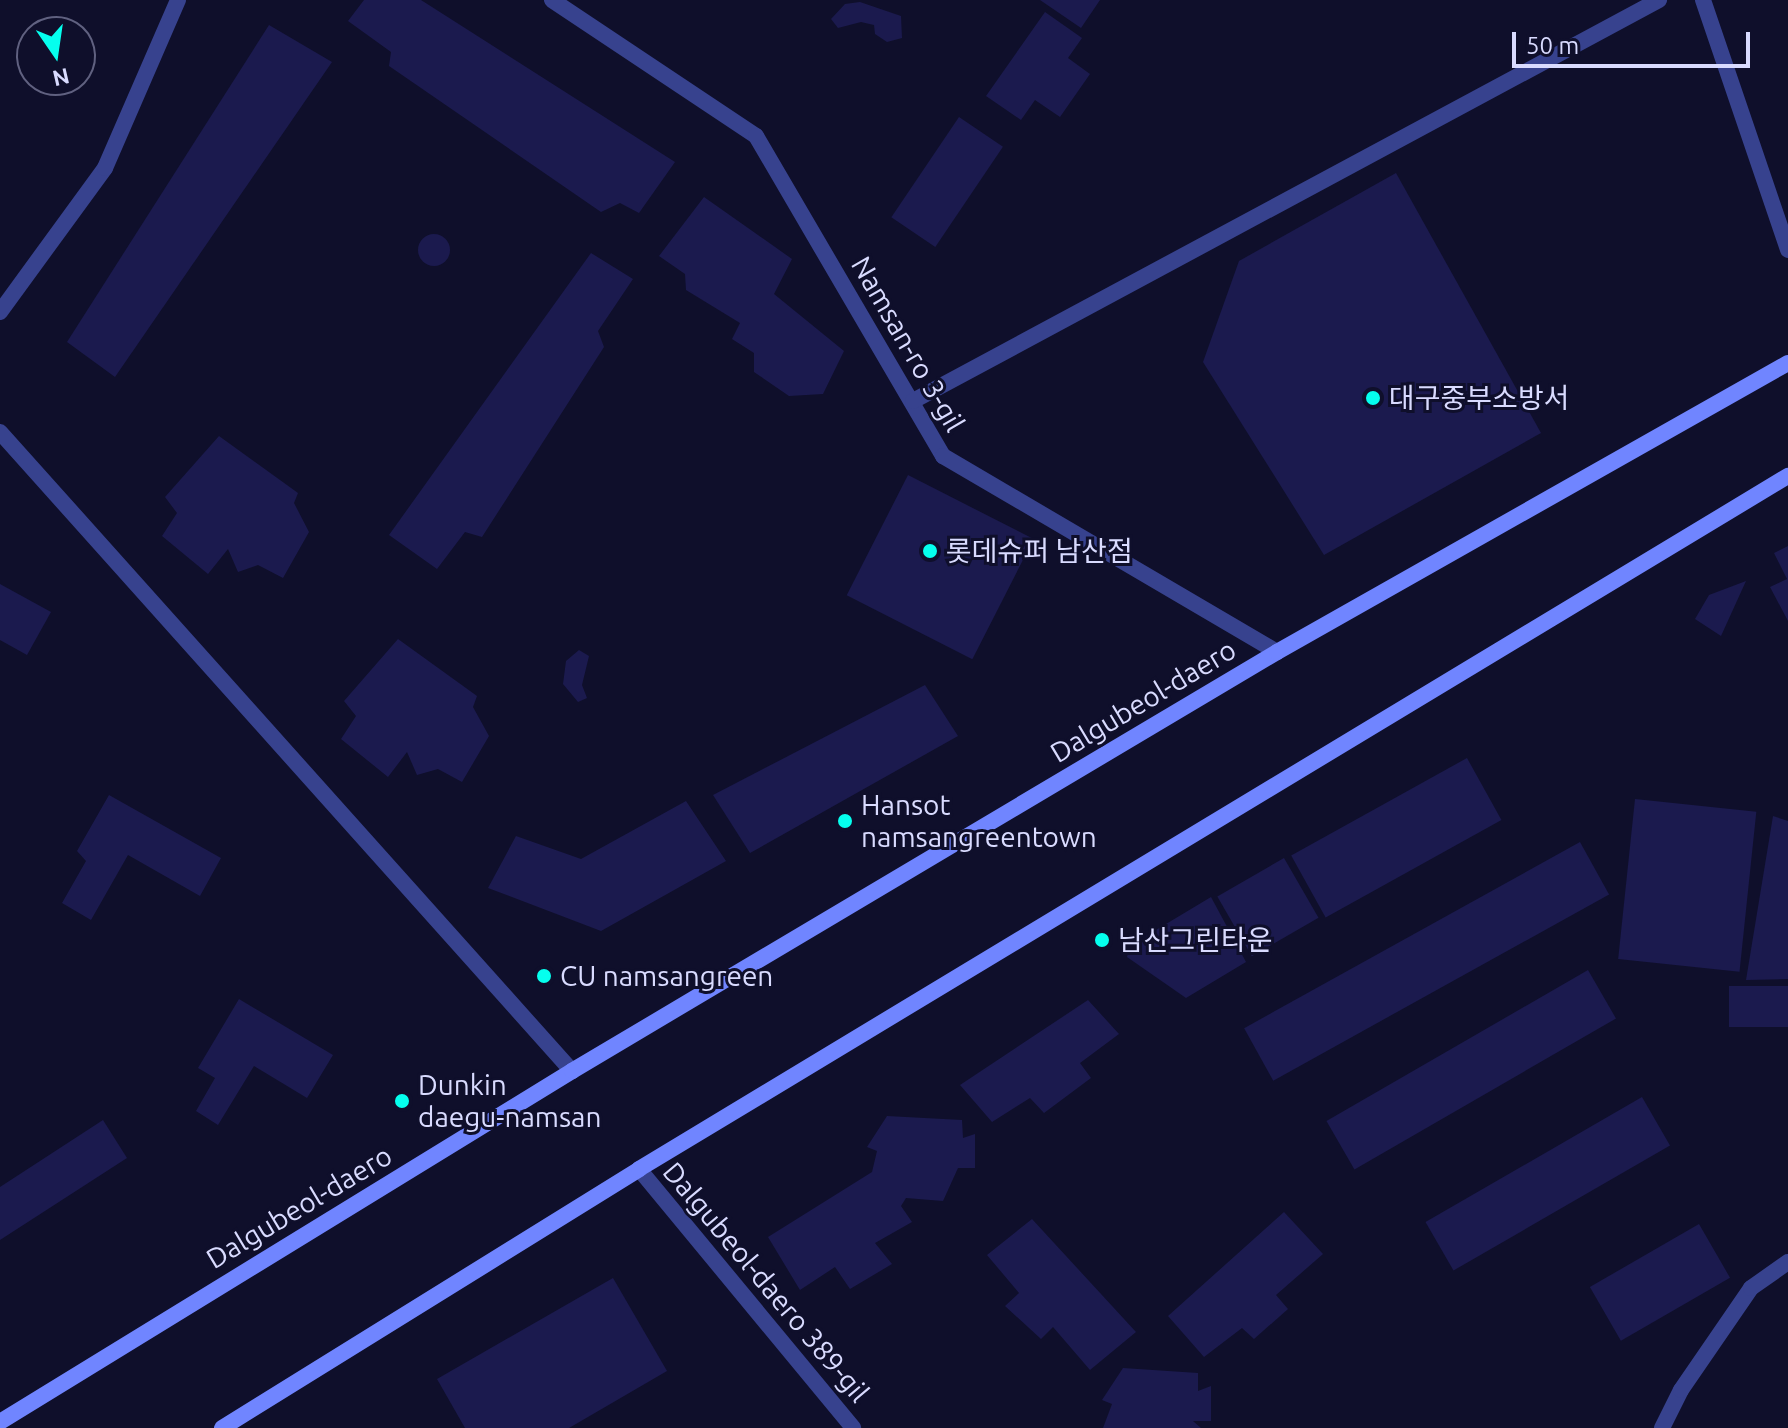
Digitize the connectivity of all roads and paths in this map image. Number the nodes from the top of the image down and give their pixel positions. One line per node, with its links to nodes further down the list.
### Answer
1 (178, 0): 6 (street)
2 (552, 0): 8 (street, Namsan-ro 3-gil)
3 (1659, 0): 8 (street)
4 (1703, 0): 5 (street)
5 (1788, 250)
6 (0, 312)
7 (1788, 363): 11 (main road, Dalgubeol-daero)
8 (913, 401): 11 (street, Namsan-ro 3-gil)
9 (0, 432): 12 (street)
10 (1788, 476): 13 (main road)
11 (1277, 652): 12 (main road, Dalgubeol-daero)
12 (572, 1071): 15 (main road, Dalgubeol-daero)
13 (639, 1169): 16 (main road); 17 (street, Dalgubeol-daero 389-gil)
14 (1788, 1262): 18 (street)
15 (0, 1422)
16 (222, 1428)
17 (853, 1428)
18 (1662, 1428)

